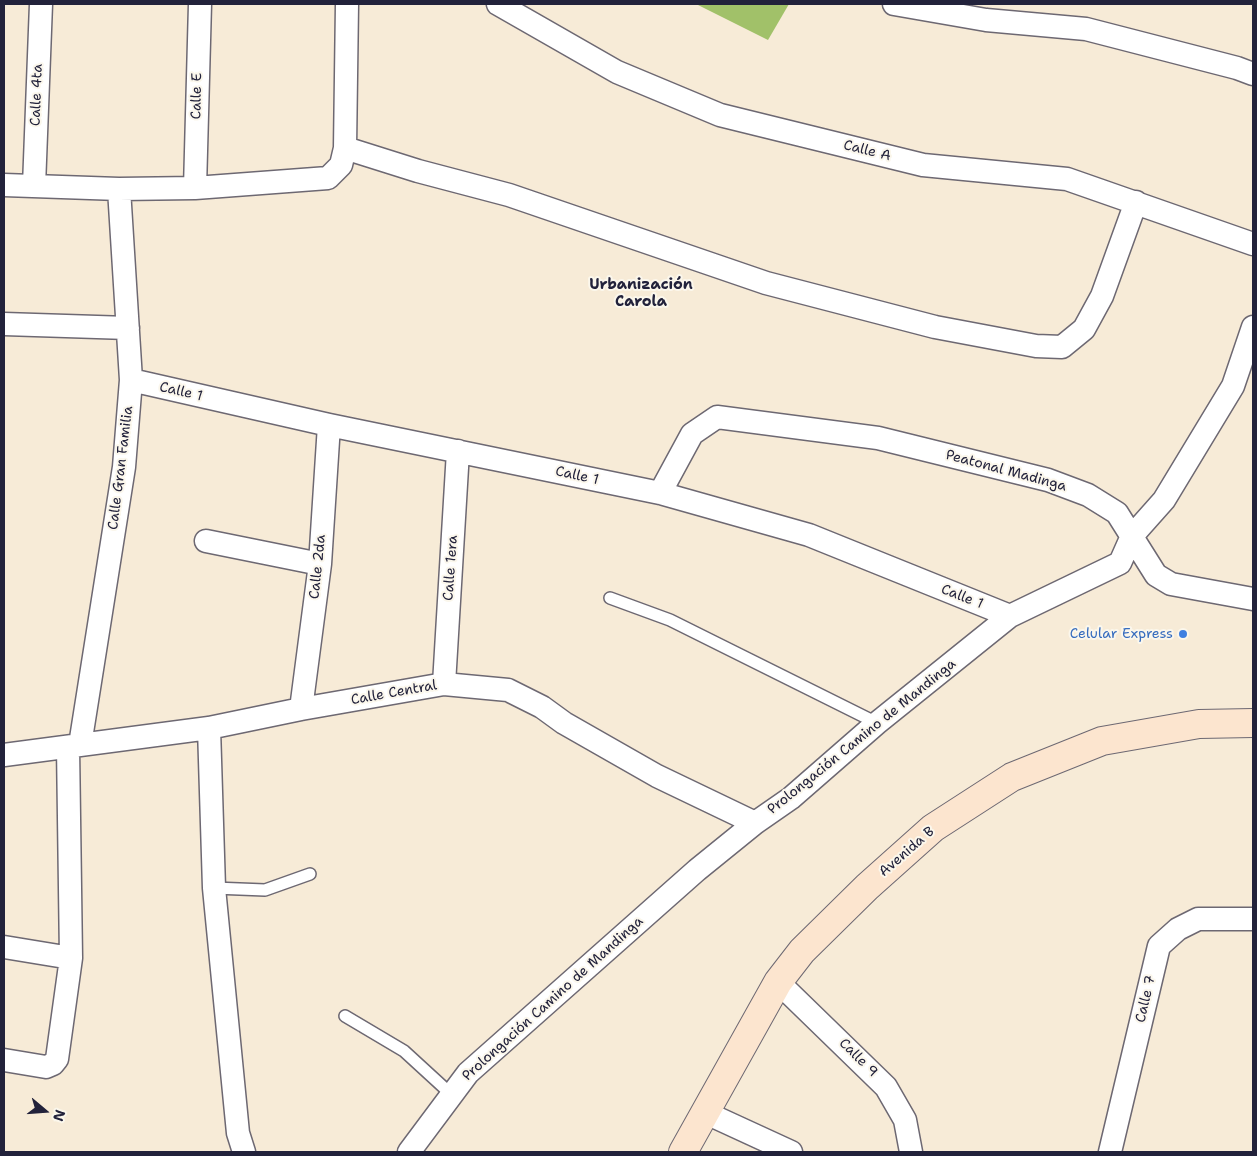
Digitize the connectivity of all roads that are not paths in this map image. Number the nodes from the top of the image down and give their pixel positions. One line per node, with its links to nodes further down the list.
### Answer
1 (41, 4): 9 (street, Calle 4ta)
2 (200, 4): 10 (street, Calle E)
3 (347, 4): 7 (street)
4 (501, 4): 12 (street, Calle A)
5 (894, 4): 6 (street)
6 (1253, 74)
7 (345, 148): 10 (street); 12 (street)
8 (4, 185): 9 (street)
9 (34, 186): 11 (street)
10 (195, 188): 11 (street)
11 (119, 189): 16 (street, Calle Gran Familia)
12 (1136, 202): 13 (street, Calle A)
13 (1253, 244)
14 (4, 324): 16 (street)
15 (1253, 327): 21 (street, Prolongación Camino de Mandinga)
16 (128, 328): 17 (street, Calle Gran Familia)
17 (131, 380): 18 (street, Calle 1); 32 (street, Calle Gran Familia)
18 (329, 425): 19 (street, Calle 1); 23 (street, Calle 2da)
19 (458, 451): 20 (street, Calle 1); 27 (street, Calle 1era)
20 (660, 493): 21 (street, Peatonal Madinga); 26 (street, Calle 1)
21 (1132, 536): 25 (street, Peatonal Madinga); 26 (street, Prolongación Camino de Mandinga)
22 (206, 541): 23 (street)
23 (320, 564): 28 (street, Calle 2da)
24 (610, 598): 29 (lane)
25 (1253, 599)
26 (1010, 616): 29 (street, Prolongación Camino de Mandinga)
27 (444, 684): 28 (street, Calle Central); 34 (street, Calle Central)
28 (301, 709): 31 (street, Calle Central)
29 (877, 723): 34 (street, Prolongación Camino de Mandinga)
30 (1253, 723): 40 (main road, Avenida B)
31 (209, 728): 32 (street, Calle Central); 36 (street)
32 (74, 746): 33 (street, Calle Central); 39 (street, Calle Gran Familia)
33 (4, 755)
34 (755, 823): 43 (street, Prolongación Camino de Mandinga)
35 (310, 874): 36 (lane)
36 (214, 888): 45 (street)
37 (1253, 919): 50 (street, Calle 7)
38 (4, 947): 39 (street)
39 (71, 958): 42 (street, Calle Gran Familia)
40 (778, 982): 44 (main road, Avenida B); 49 (street, Calle 9)
41 (345, 1016): 43 (lane)
42 (4, 1060)
43 (452, 1095): 46 (street, Prolongación Camino de Mandinga)
44 (704, 1112): 47 (main road, Avenida B); 48 (street)
45 (244, 1152)
46 (410, 1152)
47 (683, 1152)
48 (791, 1152)
49 (912, 1152)
50 (1110, 1152)

